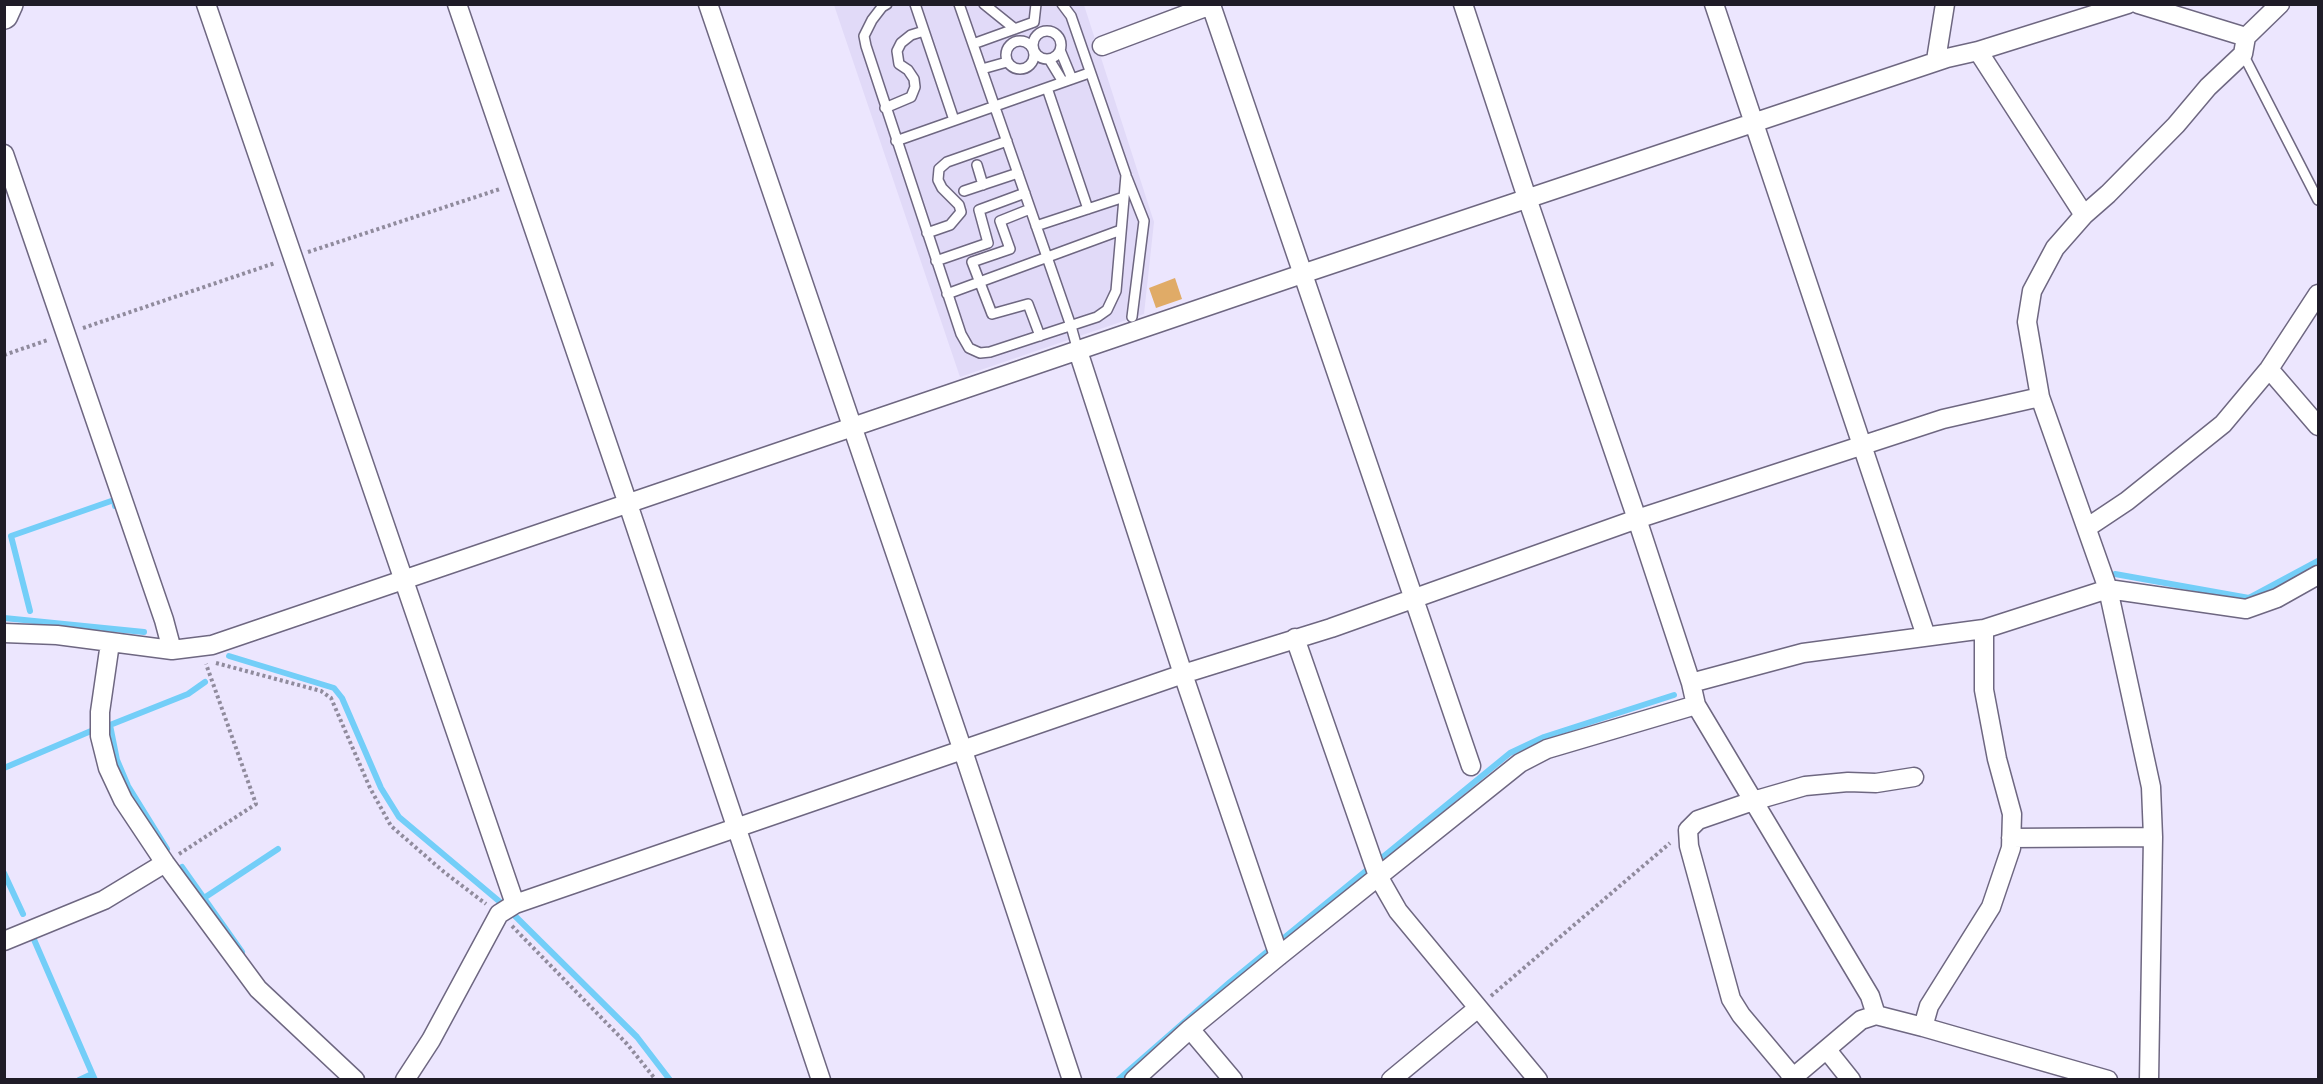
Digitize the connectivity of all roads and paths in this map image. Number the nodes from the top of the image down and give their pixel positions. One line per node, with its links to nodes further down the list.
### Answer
1 (9, 4): 17 (main road)
2 (206, 4): 56 (street)
3 (457, 4): 43 (street)
4 (708, 4): 72 (street)
5 (887, 4): 34 (lane)
6 (915, 4): 19 (lane)
7 (959, 4): 20 (lane)
8 (984, 4): 18 (lane)
9 (1036, 4): 18 (lane)
10 (1062, 4): 30 (lane)
11 (1463, 4): 48 (street)
12 (1714, 4): 36 (street)
13 (1945, 4): 27 (street)
14 (2128, 4): 25 (street)
15 (2138, 4): 21 (street)
16 (2280, 4): 21 (street)
17 (4, 15)
18 (1015, 29): 20 (lane)
19 (924, 31): 34 (lane); 35 (lane)
20 (973, 44): 29 (lane)
21 (2244, 45): 49 (lane); 52 (street)
22 (1102, 46): 59 (street)
23 (1033, 50): 24 (lane); 26 (lane); 28 (lane); 28 (lane)
24 (1060, 50): 26 (lane); 31 (lane)
25 (1978, 51): 27 (street); 52 (street)
26 (1049, 59): 31 (lane)
27 (1936, 60): 36 (street)
28 (1007, 62): 29 (lane)
29 (982, 69): 33 (lane)
30 (1089, 73): 31 (lane); 42 (lane)
31 (1068, 80): 32 (lane)
32 (1047, 88): 33 (lane); 51 (lane)
33 (994, 106): 35 (lane); 38 (lane)
34 (885, 108): 37 (lane)
35 (954, 120): 37 (lane)
36 (1754, 121): 48 (street); 73 (street)
37 (896, 141): 55 (lane)
38 (1007, 141): 41 (lane); 55 (lane)
39 (4, 154): 65 (street)
40 (976, 165): 44 (lane)
41 (1018, 173): 44 (lane); 46 (lane)
42 (1126, 176): 47 (lane); 63 (lane)
43 (518, 183): 56 (path); 74 (street)
44 (983, 184): 45 (lane)
45 (964, 191)
46 (1025, 193): 50 (lane); 58 (lane)
47 (1124, 197): 51 (lane); 54 (lane)
48 (1527, 198): 59 (street); 75 (street)
49 (2319, 200)
50 (1030, 209): 53 (lane); 60 (lane)
51 (1088, 209): 53 (lane)
52 (2084, 215): 70 (street)
53 (1036, 226): 57 (lane)
54 (1121, 230): 57 (lane); 64 (lane)
55 (927, 233): 58 (lane)
56 (294, 257): 65 (path); 78 (street)
57 (1047, 257): 60 (lane); 64 (lane)
58 (936, 261): 61 (lane)
59 (1302, 274): 67 (street); 80 (street)
60 (980, 282): 61 (lane); 66 (lane)
61 (947, 294): 66 (lane)
62 (2319, 294): 69 (street)
63 (1132, 317)
64 (1071, 326): 66 (lane); 67 (lane)
65 (66, 334): 68 (path); 86 (street)
66 (1040, 336)
67 (1078, 351): 72 (street); 87 (street)
68 (4, 355)
69 (2268, 369): 71 (street); 76 (street)
70 (2040, 397): 73 (street); 76 (street)
71 (2319, 426)
72 (851, 429): 74 (street); 90 (street)
73 (1863, 446): 75 (street); 83 (street)
74 (628, 504): 78 (street); 94 (street)
75 (1636, 519): 80 (street); 88 (street)
76 (2088, 527): 79 (street)
77 (2319, 575): 79 (street)
78 (402, 580): 86 (street); 100 (street)
79 (2108, 589): 81 (street); 96 (street)
80 (1414, 598): 84 (street); 91 (street)
81 (1984, 629): 83 (street); 97 (street)
82 (4, 633): 85 (street)
83 (1926, 636): 88 (street)
84 (1295, 638): 87 (street); 99 (street)
85 (110, 644): 86 (street); 98 (street)
86 (172, 650)
87 (1183, 674): 90 (street); 103 (street)
88 (1691, 683): 89 (street)
89 (1696, 705): 93 (street); 99 (street)
90 (963, 751): 94 (street); 114 (street)
91 (1471, 766)
92 (1914, 777): 93 (street)
93 (1753, 801): 95 (street); 105 (street)
94 (736, 827): 100 (street); 113 (street)
95 (1688, 830): 104 (path); 109 (street)
96 (2153, 837): 97 (street); 121 (street)
97 (2011, 838): 106 (street)
98 (165, 864): 101 (path); 102 (street); 110 (street)
99 (1378, 876): 103 (street); 104 (street)
100 (515, 903): 101 (street)
101 (499, 914): 111 (street); 112 (path)
102 (4, 941)
103 (1279, 956): 107 (street)
104 (1478, 1008): 117 (street); 118 (street)
105 (1876, 1015): 106 (street); 108 (street)
106 (1923, 1027): 120 (street)
107 (1190, 1029): 115 (street); 116 (street)
108 (1827, 1050): 109 (street); 119 (street)
109 (1792, 1078)
110 (355, 1080)
111 (405, 1080)
112 (656, 1080)
113 (821, 1080)
114 (1072, 1080)
115 (1134, 1080)
116 (1233, 1080)
117 (1391, 1080)
118 (1538, 1080)
119 (1851, 1080)
120 (2108, 1080)
121 (2149, 1080)

